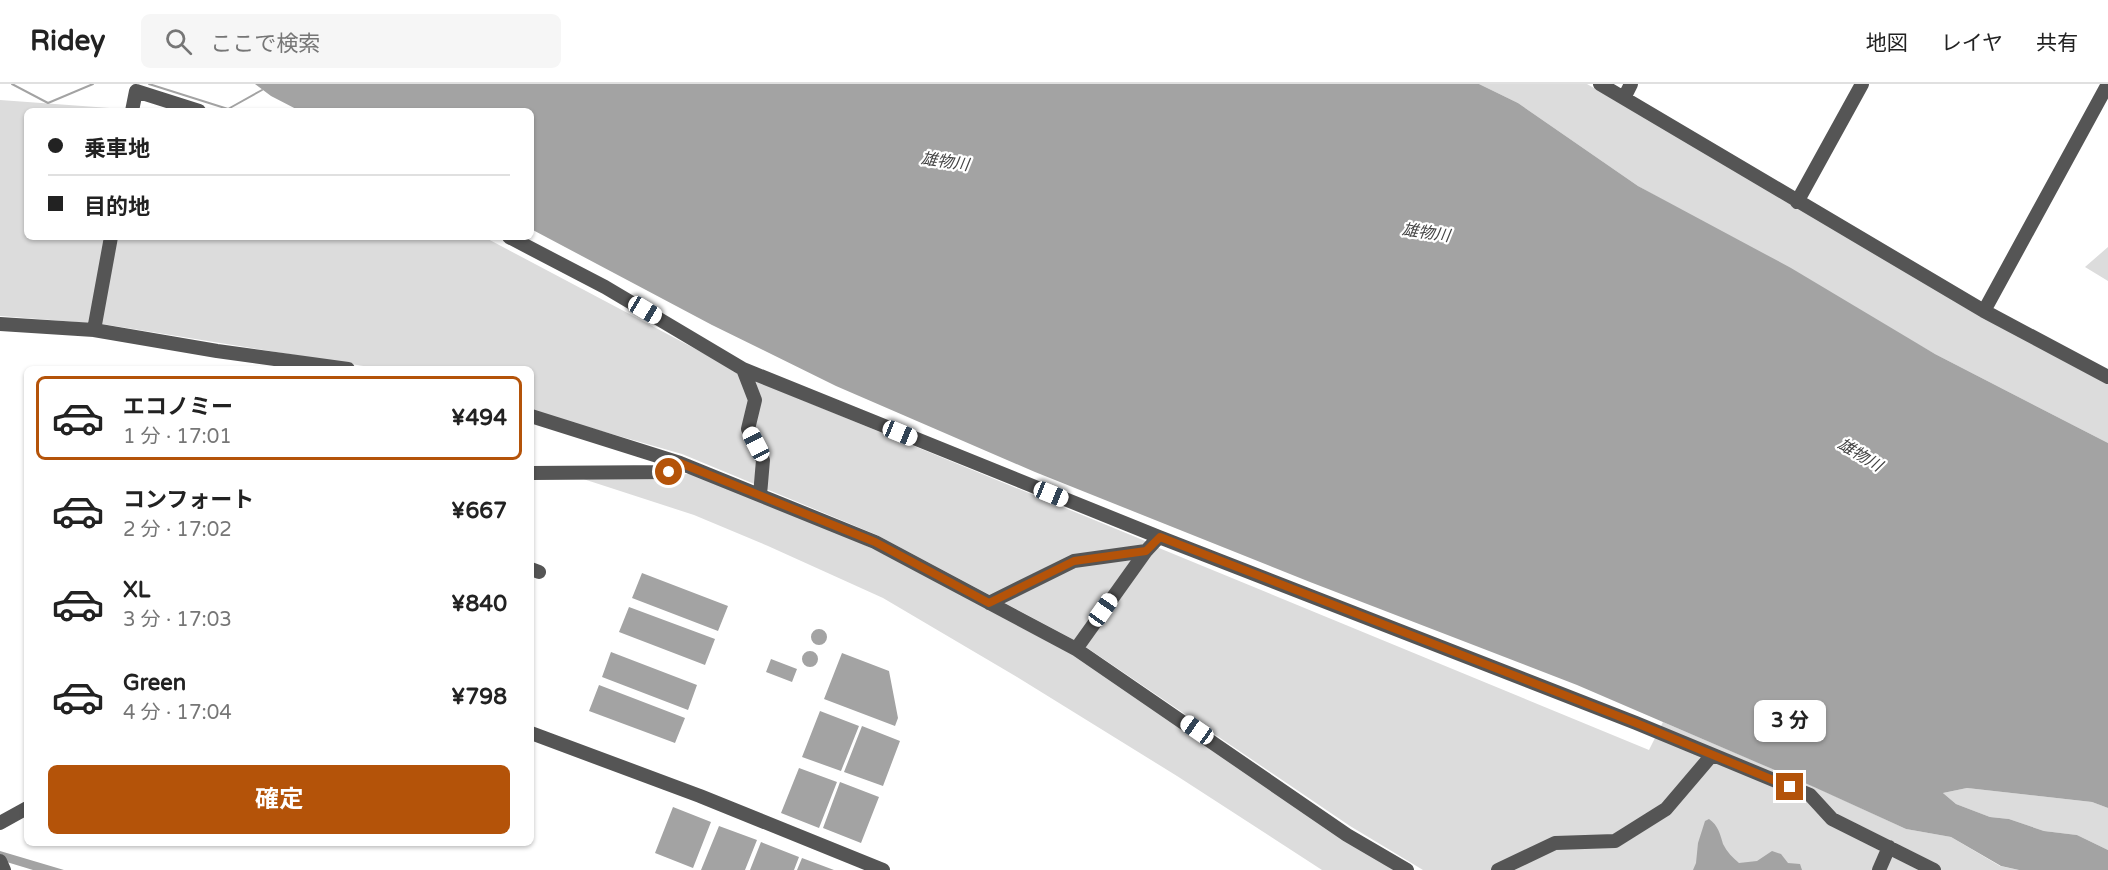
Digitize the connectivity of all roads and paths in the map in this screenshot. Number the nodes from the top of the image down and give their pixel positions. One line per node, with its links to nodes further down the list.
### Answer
1 (1600, 84): 5 (street)
2 (1631, 84): 5 (street)
3 (1862, 84): 8 (street)
4 (2108, 84): 11 (street)
5 (1624, 98): 8 (street)
6 (133, 108): 7 (street)
7 (190, 108)
8 (1797, 202): 11 (street)
9 (110, 240): 13 (street)
10 (515, 240): 15 (street)
11 (1984, 310): 16 (street)
12 (0, 324): 13 (street)
13 (94, 330): 14 (street)
14 (326, 366)
15 (743, 369): 20 (street); 21 (street)
16 (2108, 377)
17 (534, 417): 18 (street)
18 (680, 463): 19 (street); 20 (street)
19 (534, 473)
20 (759, 495): 23 (street)
21 (1160, 537): 22 (street); 26 (street)
22 (1146, 551): 23 (street); 24 (street)
23 (989, 603): 24 (street)
24 (1076, 649): 33 (street)
25 (534, 735): 32 (street)
26 (1712, 755): 29 (street); 34 (street)
27 (24, 810): 28 (street)
28 (0, 823)
29 (1889, 847): 35 (street); 36 (street)
30 (0, 861): 31 (street)
31 (4, 870)
32 (883, 870)
33 (1407, 870)
34 (1498, 870)
35 (1879, 870)
36 (1935, 870)

